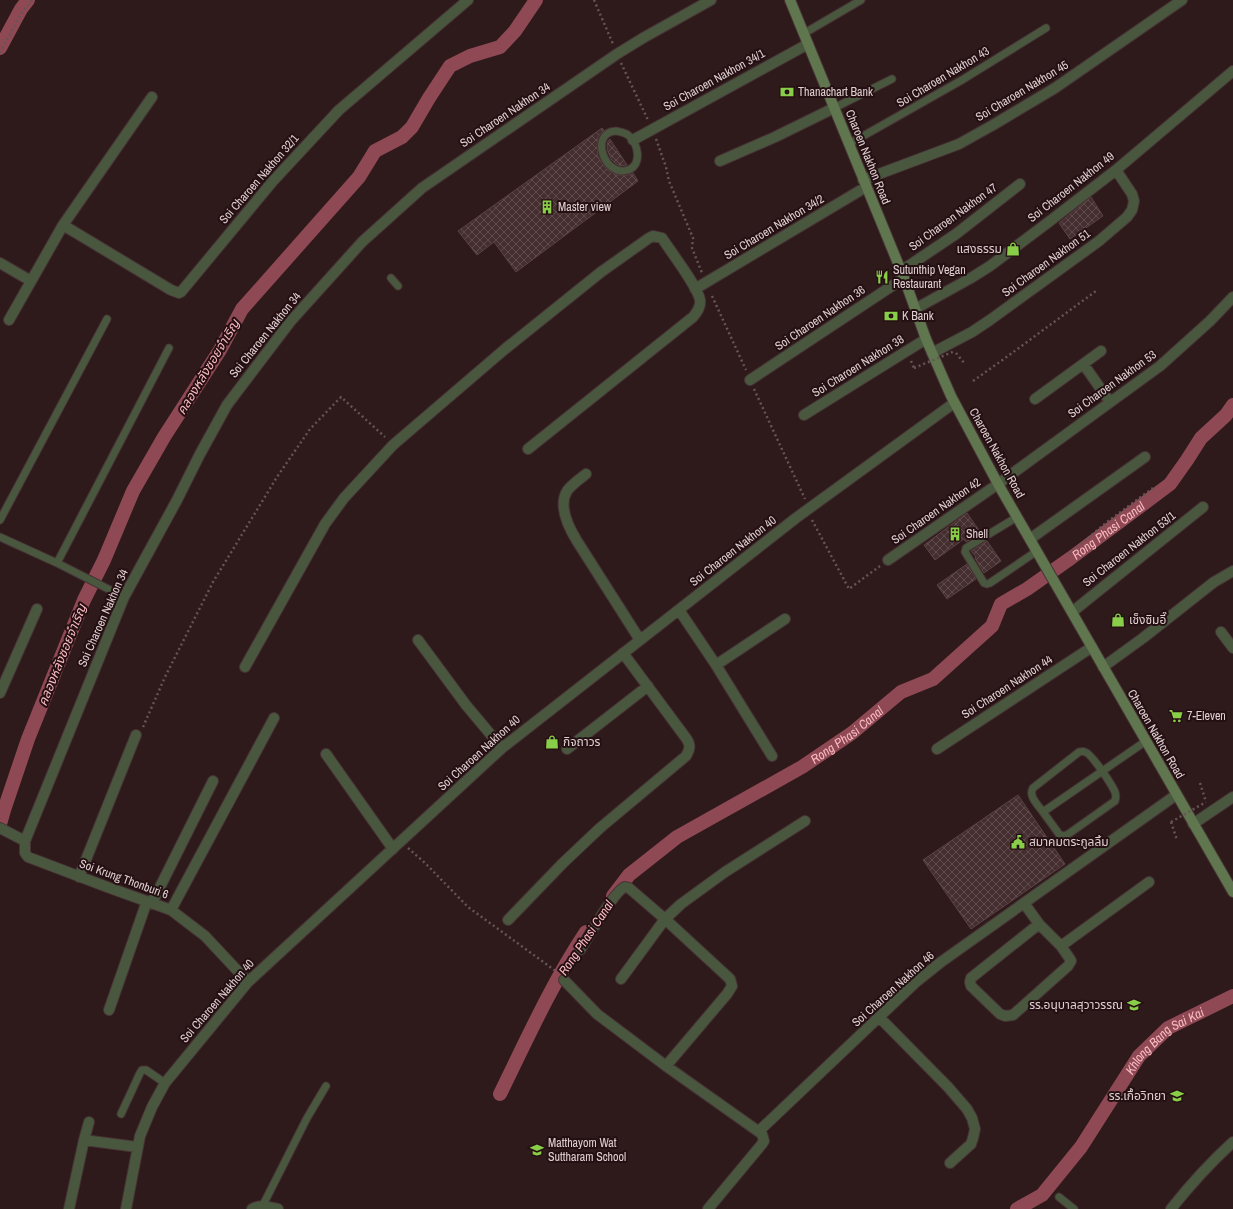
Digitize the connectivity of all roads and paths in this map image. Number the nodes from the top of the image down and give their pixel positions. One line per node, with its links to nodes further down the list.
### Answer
1 (32, 0): 10 (path)
2 (468, 0): 21 (street, Soi Charoen Nakhon 32/1)
3 (711, 0): 63 (street, Soi Charoen Nakhon 34)
4 (790, 0): 8 (main road, Charoen Nakhon Road)
5 (861, 0): 8 (lane)
6 (1182, 0): 19 (street, Soi Charoen Nakhon 45)
7 (1046, 28): 16 (lane, Soi Charoen Nakhon 43)
8 (803, 34): 9 (main road, Charoen Nakhon Road)
9 (808, 44): 14 (main road, Charoen Nakhon Road); 15 (street, Soi Charoen Nakhon 34/1)
10 (0, 53)
11 (1233, 71): 18 (street, Soi Charoen Nakhon 49)
12 (892, 79): 14 (lane)
13 (152, 97): 21 (street)
14 (834, 108): 16 (main road, Charoen Nakhon Road); 17 (street)
15 (633, 140): 15 (lane)
16 (849, 144): 19 (main road, Charoen Nakhon Road)
17 (720, 161)
18 (1116, 170): 31 (street, Soi Charoen Nakhon 49); 37 (street, Soi Charoen Nakhon 51)
19 (865, 184): 23 (main road, Charoen Nakhon Road); 26 (street, Soi Charoen Nakhon 34/2)
20 (1020, 184): 23 (street, Soi Charoen Nakhon 47)
21 (62, 225): 25 (street)
22 (0, 263): 25 (street)
23 (902, 275): 31 (main road, Charoen Nakhon Road); 41 (street, Soi Charoen Nakhon 36)
24 (391, 278): 27 (lane)
25 (31, 281): 33 (street)
26 (705, 283): 28 (street, Soi Charoen Nakhon 34/2); 41 (path)
27 (398, 286)
28 (695, 289): 47 (street); 48 (street)
29 (1096, 291): 42 (path)
30 (1233, 297): 44 (street, Soi Charoen Nakhon 53)
31 (915, 309): 34 (main road, Charoen Nakhon Road)
32 (107, 319): 55 (lane)
33 (9, 320)
34 (926, 339): 37 (main road, Charoen Nakhon Road); 46 (street, Soi Charoen Nakhon 38)
35 (169, 348): 61 (lane)
36 (1101, 351): 39 (street)
37 (932, 353): 45 (main road, Charoen Nakhon Road)
38 (965, 364): 40 (path, bridge)
39 (1084, 365): 43 (street); 44 (street)
40 (914, 368)
41 (750, 380)
42 (973, 381)
43 (1035, 399)
44 (1110, 402): 51 (street, Soi Charoen Nakhon 53)
45 (954, 403): 51 (main road, Charoen Nakhon Road); 65 (street, Soi Charoen Nakhon 40)
46 (804, 415)
47 (393, 444): 75 (street); 81 (path)
48 (528, 449)
49 (1145, 457): 57 (street)
50 (586, 474): 70 (street)
51 (998, 484): 54 (main road, Charoen Nakhon Road); 60 (street, Soi Charoen Nakhon 42)
52 (1154, 488): 59 (path)
53 (1203, 507): 66 (street, Soi Charoen Nakhon 53/1)
54 (1017, 517): 57 (main road, Charoen Nakhon Road); 58 (lane)
55 (0, 520)
56 (0, 537): 61 (lane)
57 (1030, 539): 58 (main road, Charoen Nakhon Road)
58 (1037, 550): 66 (main road, Charoen Nakhon Road)
59 (1069, 554)
60 (888, 560)
61 (57, 564): 63 (lane)
62 (1233, 571): 76 (street)
63 (124, 597): 99 (street, Soi Charoen Nakhon 34)
64 (38, 609): 77 (street)
65 (679, 610): 70 (street, Soi Charoen Nakhon 40); 74 (street)
66 (1072, 612): 71 (main road, Charoen Nakhon Road)
67 (785, 619): 74 (street)
68 (1222, 632): 72 (street)
69 (418, 640): 83 (street)
70 (640, 640): 73 (street, Soi Charoen Nakhon 40)
71 (1092, 648): 76 (main road, Charoen Nakhon Road); 85 (street, Soi Charoen Nakhon 44)
72 (1233, 648)
73 (623, 653): 78 (street); 83 (street, Soi Charoen Nakhon 40)
74 (716, 665): 87 (street)
75 (244, 667)
76 (1103, 667): 82 (main road, Charoen Nakhon Road)
77 (2, 682): 79 (street)
78 (648, 686): 84 (street); 108 (street)
79 (0, 693)
80 (274, 718): 106 (street)
81 (136, 735): 101 (street)
82 (1146, 741): 88 (lane); 91 (main road, Charoen Nakhon Road)
83 (502, 748): 97 (street, Soi Charoen Nakhon 40)
84 (567, 749)
85 (936, 749)
86 (326, 754): 100 (street)
87 (772, 756)
88 (1102, 770): 93 (lane); 93 (lane); 93 (lane)
89 (213, 781): 104 (street)
90 (1200, 783): 98 (path, bridge)
91 (1176, 795): 95 (main road, Charoen Nakhon Road); 105 (street, Soi Charoen Nakhon 46)
92 (1233, 797): 95 (street)
93 (1043, 812)
94 (805, 821): 107 (street)
95 (1194, 824): 103 (main road, Charoen Nakhon Road)
96 (3, 829): 99 (street)
97 (400, 840): 100 (street, Soi Charoen Nakhon 40); 112 (path)
98 (1177, 840)
99 (25, 841): 101 (street, Soi Krung Thonburi 6)
100 (393, 849): 115 (street, Soi Charoen Nakhon 40)
101 (79, 877): 104 (street, Soi Krung Thonburi 6)
102 (1149, 882): 110 (street)
103 (1233, 892)
104 (150, 902): 106 (street, Soi Krung Thonburi 6); 116 (street)
105 (1024, 903): 109 (street); 117 (street, Soi Charoen Nakhon 46)
106 (172, 910): 115 (street, Soi Krung Thonburi 6)
107 (665, 919): 111 (street); 113 (street); 118 (street)
108 (508, 920)
109 (1039, 924): 110 (street); 110 (street)
110 (1061, 946)
111 (580, 950)
112 (556, 971)
113 (621, 979)
114 (564, 980): 118 (street)
115 (248, 982): 119 (street, Soi Charoen Nakhon 40)
116 (109, 1010)
117 (879, 1017): 123 (street, Soi Charoen Nakhon 46); 127 (street)
118 (666, 1066): 123 (street)
119 (165, 1083): 121 (lane); 126 (street, Soi Charoen Nakhon 40)
120 (326, 1086): 129 (lane)
121 (121, 1114)
122 (89, 1122): 124 (street)
123 (759, 1131): 134 (street)
124 (84, 1140): 126 (street); 130 (street)
125 (1233, 1142): 136 (street)
126 (137, 1147): 131 (street, Soi Charoen Nakhon 40)
127 (950, 1163)
128 (1059, 1196): 135 (lane)
129 (263, 1205): 132 (street); 133 (street)
130 (69, 1209)
131 (126, 1209)
132 (252, 1209)
133 (278, 1209)
134 (708, 1209)
135 (1074, 1209)
136 (1171, 1209)

